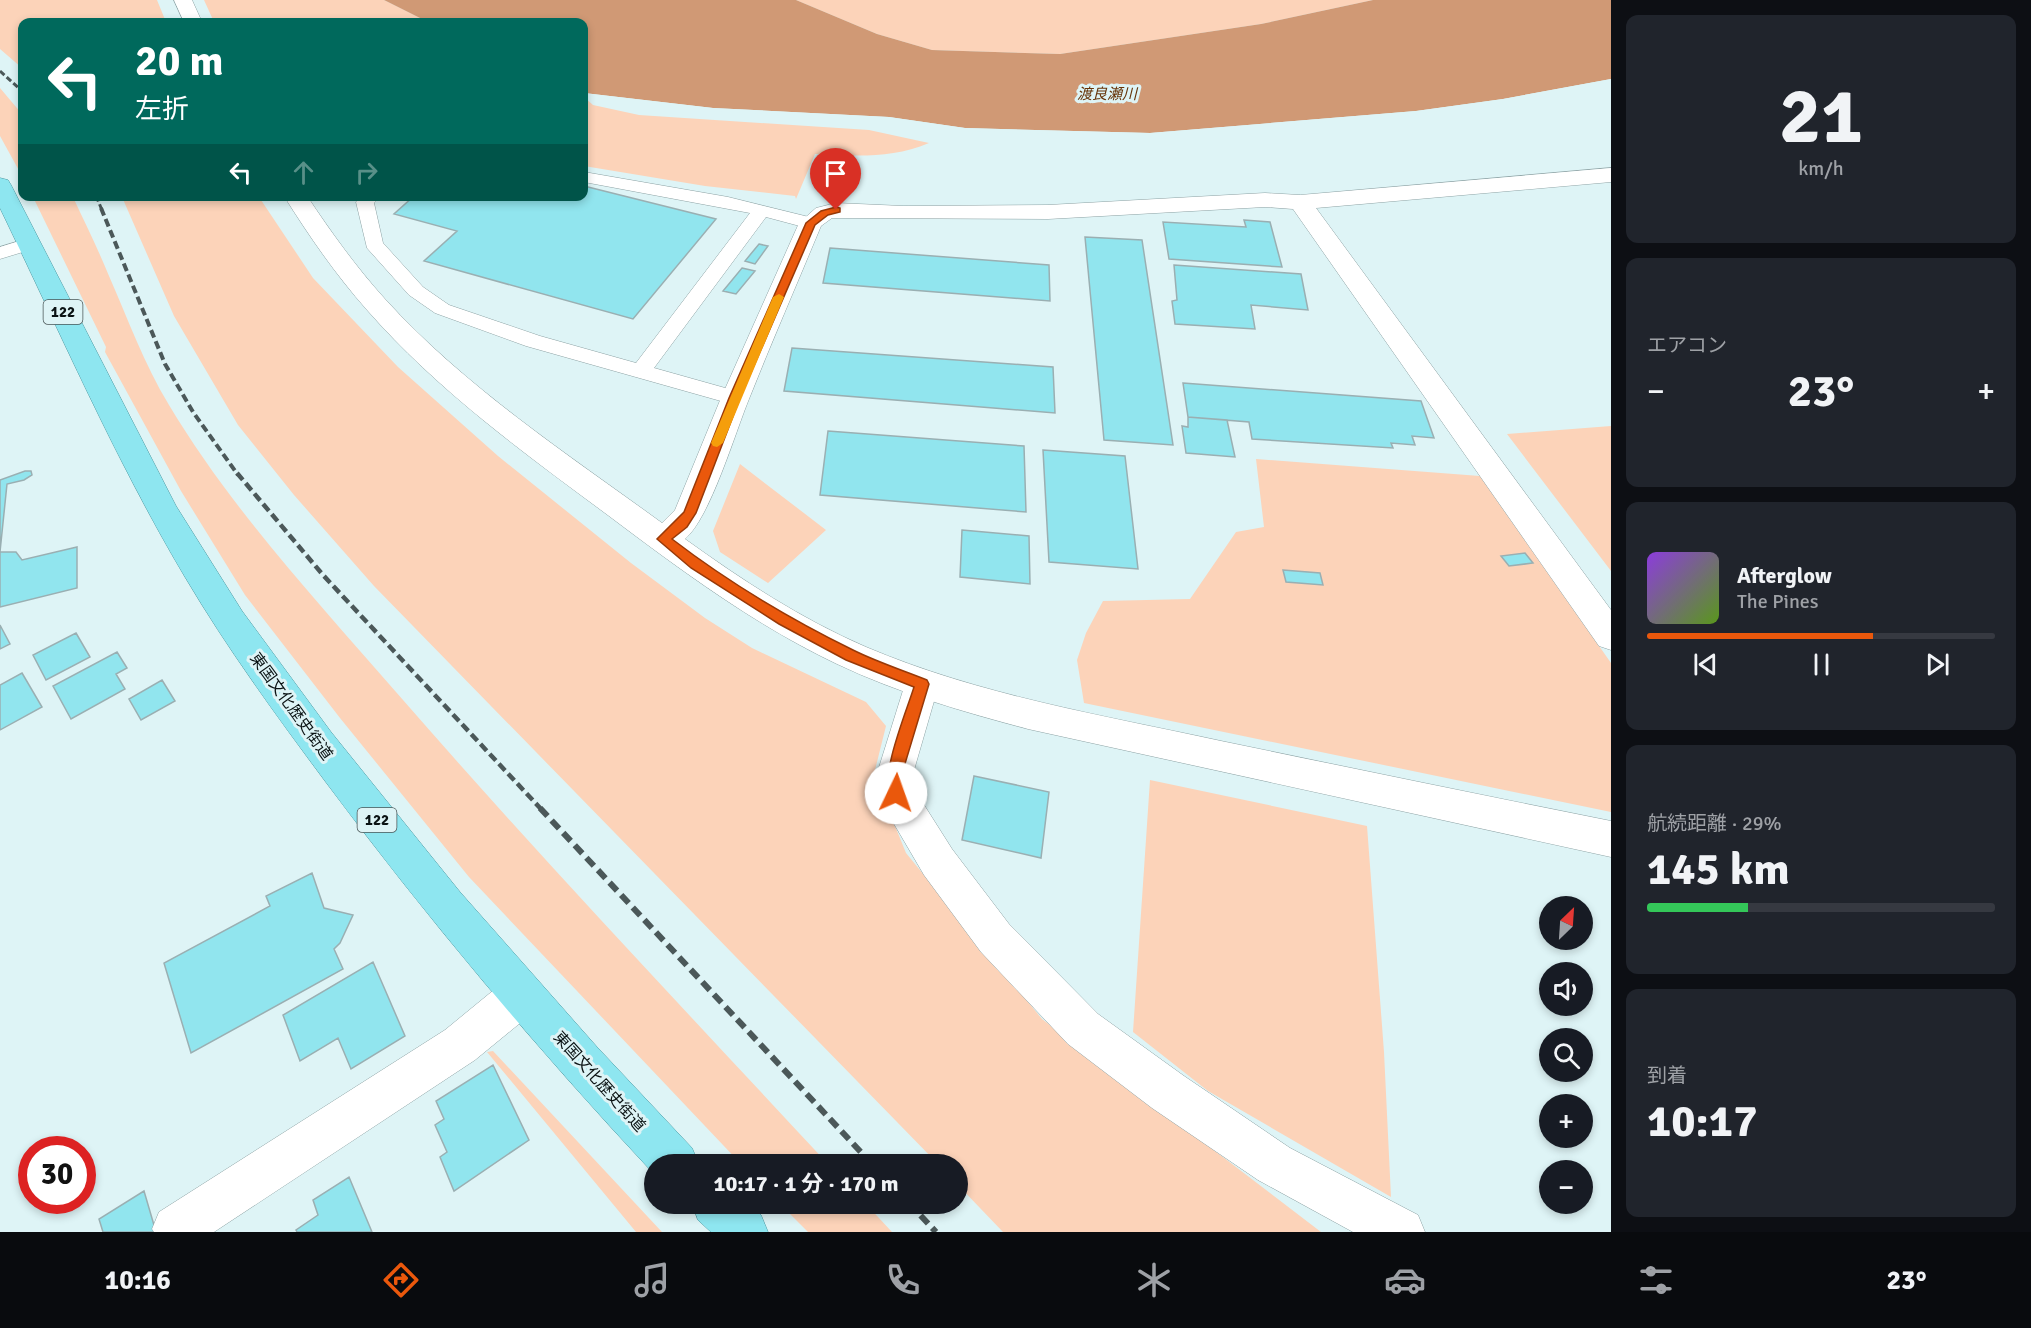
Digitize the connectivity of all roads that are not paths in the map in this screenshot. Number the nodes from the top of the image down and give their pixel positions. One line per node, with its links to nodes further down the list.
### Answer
1 (183, 0): 2 (street)
2 (191, 18)
3 (1611, 175): 8 (street)
4 (588, 178): 9 (lane)
5 (0, 185): 11 (highway, 東国文化歴史街道 / 122)
6 (298, 201): 14 (street)
7 (367, 201): 12 (lane)
8 (1300, 202): 10 (street); 15 (street)
9 (762, 210): 10 (lane); 12 (lane)
10 (811, 223): 13 (street)
11 (15, 248): 18 (highway, 東国文化歴史街道 / 122)
12 (641, 371): 13 (lane)
13 (735, 398): 14 (street)
14 (663, 539): 16 (street)
15 (1611, 636)
16 (922, 684): 17 (street); 23 (street)
17 (1611, 839)
18 (521, 994): 19 (highway, 東国文化歴史街道 / 122); 21 (street)
19 (667, 1154)
20 (726, 1214): 22 (highway)
21 (176, 1228)
22 (744, 1232)
23 (1401, 1232)

